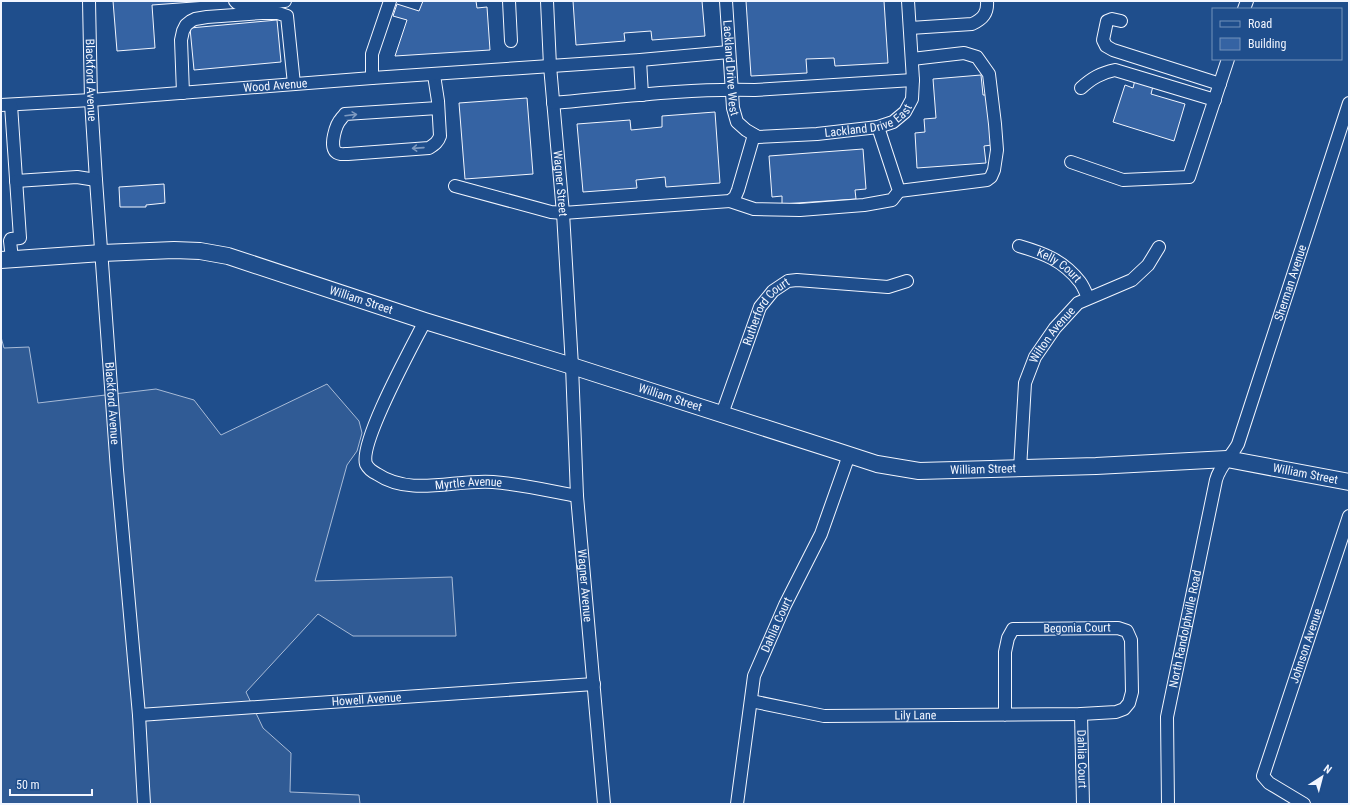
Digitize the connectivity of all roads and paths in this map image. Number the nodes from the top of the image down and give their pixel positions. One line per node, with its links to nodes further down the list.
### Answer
1 (89, 1): 27 (street, Blackford Avenue)
2 (236, 1): 3 (street)
3 (285, 1)
4 (390, 1): 19 (street)
5 (509, 1): 12 (street)
6 (547, 1): 17 (street, Wagner Street)
7 (726, 1): 13 (street, Lackland Drive West)
8 (908, 1): 11 (street, Lackland Drive East)
9 (987, 1): 11 (street)
10 (1121, 21): 22 (street)
11 (910, 28): 14 (street, Lackland Drive East)
12 (511, 41)
13 (729, 52): 15 (street, Wood Avenue); 24 (street, Lackland Drive West)
14 (912, 59): 20 (street, Lackland Drive East); 39 (street)
15 (640, 60): 17 (street, Wood Avenue); 26 (street)
16 (1228, 60): 22 (street)
17 (550, 66): 18 (street, Wood Avenue); 29 (street, Wagner Street)
18 (434, 75): 19 (street, Wood Avenue); 32 (street)
19 (372, 78): 21 (street, Wood Avenue)
20 (913, 80): 24 (street); 33 (street, Lackland Drive East)
21 (294, 84): 25 (street, Wood Avenue); 25 (street)
22 (1220, 84): 28 (street)
23 (1081, 88): 28 (street)
24 (731, 89): 26 (street); 34 (street, Lackland Drive West)
25 (183, 93): 27 (street, Wood Avenue)
26 (642, 94): 29 (street)
27 (91, 100): 31 (street, Wood Avenue); 36 (street, Blackford Avenue)
28 (1215, 100): 35 (street)
29 (553, 103): 41 (street, Wagner Street)
30 (1349, 104): 52 (street, Sherman Avenue)
31 (6, 105): 37 (street)
32 (434, 109): 32 (street, one-way to 32)
33 (878, 127): 34 (street, Lackland Drive East); 39 (street)
34 (754, 135): 40 (street)
35 (1071, 162)
36 (96, 180): 37 (street); 44 (street, Blackford Avenue)
37 (16, 181): 45 (street)
38 (455, 186): 41 (street)
39 (899, 191): 40 (street)
40 (730, 201): 41 (street)
41 (563, 213): 49 (street, Wagner Street)
42 (1019, 246): 47 (street, Kelly Court)
43 (1159, 247): 47 (street, Wilton Avenue)
44 (102, 253): 45 (main road, William Street); 48 (main road, William Street); 60 (street, Blackford Avenue)
45 (7, 260)
46 (907, 281): 50 (street, Rutherford Court)
47 (1088, 298): 53 (street, Wilton Avenue)
48 (425, 321): 49 (main road, William Street); 55 (street, Myrtle Avenue)
49 (572, 366): 50 (main road, William Street); 55 (street, Wagner Avenue)
50 (722, 414): 51 (main road, William Street)
51 (849, 455): 53 (main road, William Street); 58 (street, Dahlia Court)
52 (1227, 459): 53 (main road, William Street); 54 (main road, William Street); 66 (street, North Randolphville Road)
53 (1020, 469)
54 (1349, 482)
55 (577, 496): 57 (street, Wagner Avenue)
56 (1349, 516): 67 (street, Johnson Avenue)
57 (594, 684): 60 (street, Howell Avenue); 63 (street, Wagner Avenue)
58 (751, 701): 61 (street, Lily Lane); 64 (street, Dahlia Court)
59 (1081, 714): 61 (street, Lily Lane); 61 (street, Begonia Court); 65 (street, Dahlia Court)
60 (139, 715): 62 (street, Blackford Avenue)
61 (1005, 715)
62 (144, 804)
63 (604, 804)
64 (737, 804)
65 (1083, 804)
66 (1168, 804)
67 (1304, 804)

